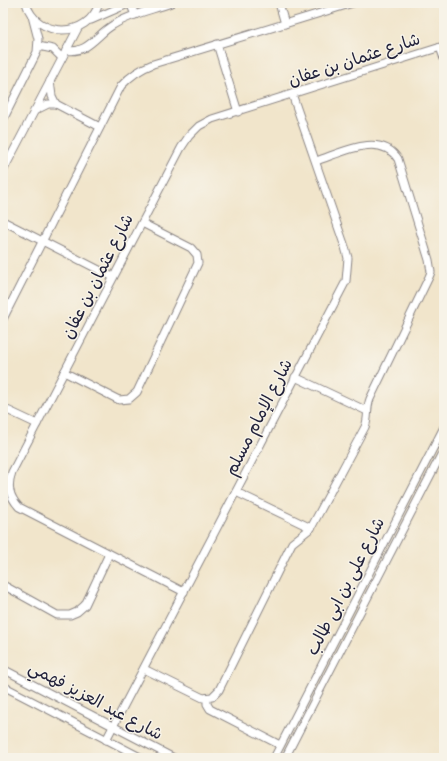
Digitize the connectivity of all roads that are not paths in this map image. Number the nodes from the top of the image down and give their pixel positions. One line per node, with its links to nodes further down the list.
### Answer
1 (99, 3): 9 (street)
2 (130, 3): 8 (street); 9 (street)
3 (171, 3): 8 (street)
4 (279, 3): 10 (street)
5 (353, 3): 10 (street)
6 (25, 4): 7 (street)
7 (32, 16): 11 (street); 13 (street)
8 (135, 16): 15 (street)
9 (88, 21): 11 (street)
10 (285, 24): 12 (street)
11 (78, 28): 15 (street)
12 (217, 44): 22 (street); 24 (street)
13 (38, 46): 16 (street); 23 (street)
14 (442, 47): 17 (street); 19 (street, شارع عثمان بن عفان)
15 (66, 50): 16 (street)
16 (62, 58): 18 (street)
17 (444, 59)
18 (50, 81): 20 (street); 21 (street)
19 (292, 94): 22 (street, شارع عثمان بن عفان); 25 (street, شارع الإمام مسلم)
20 (56, 104): 21 (street); 24 (street)
21 (34, 111): 26 (street)
22 (238, 112): 28 (street, شارع عثمان بن عفان)
23 (3, 120)
24 (100, 127): 29 (street)
25 (316, 161): 33 (street, شارع الإمام مسلم); 35 (street)
26 (3, 171)
27 (3, 221): 29 (street)
28 (142, 223): 30 (street, شارع عثمان بن عفان); 32 (street)
29 (42, 241): 30 (street); 31 (street)
30 (113, 277): 32 (street, شارع عثمان بن عفان)
31 (3, 318)
32 (64, 372): 36 (street, شارع عثمان بن عفان)
33 (295, 378): 35 (street); 41 (street, شارع الإمام مسلم)
34 (3, 408): 36 (street)
35 (367, 411): 42 (street)
36 (37, 424): 43 (street, شارع عثمان بن عفان)
37 (444, 427): 39 (street, شارع على بن ابى طالب)
38 (444, 448): 40 (street, شارع على بن ابى طالب)
39 (413, 487): 40 (street); 46 (street, شارع على بن ابى طالب)
40 (422, 491): 47 (street, شارع على بن ابى طالب)
41 (236, 492): 42 (street); 45 (street, شارع الإمام مسلم)
42 (311, 528): 51 (street)
43 (109, 554): 44 (street); 45 (street, شارع عثمان بن عفان)
44 (3, 585)
45 (184, 592): 49 (street, شارع الإمام مسلم)
46 (339, 632): 47 (street); 54 (street, شارع على بن ابى طالب)
47 (348, 636): 58 (street, شارع على بن ابى طالب)
48 (3, 669): 52 (street, شارع عبد العزيز فهمي)
49 (144, 669): 51 (street); 52 (street, شارع الإمام مسلم)
50 (3, 686): 53 (street, شارع عبد العزيز فهمي)
51 (208, 698): 54 (street)
52 (113, 726): 53 (street, شارع الإمام مسلم); 56 (street, شارع عبد العزيز فهمي)
53 (106, 740): 55 (street, شارع عبد العزيز فهمي)
54 (280, 745): 57 (street, شارع على بن ابى طالب)
55 (142, 758)
56 (174, 758)
57 (274, 758)
58 (285, 758)

